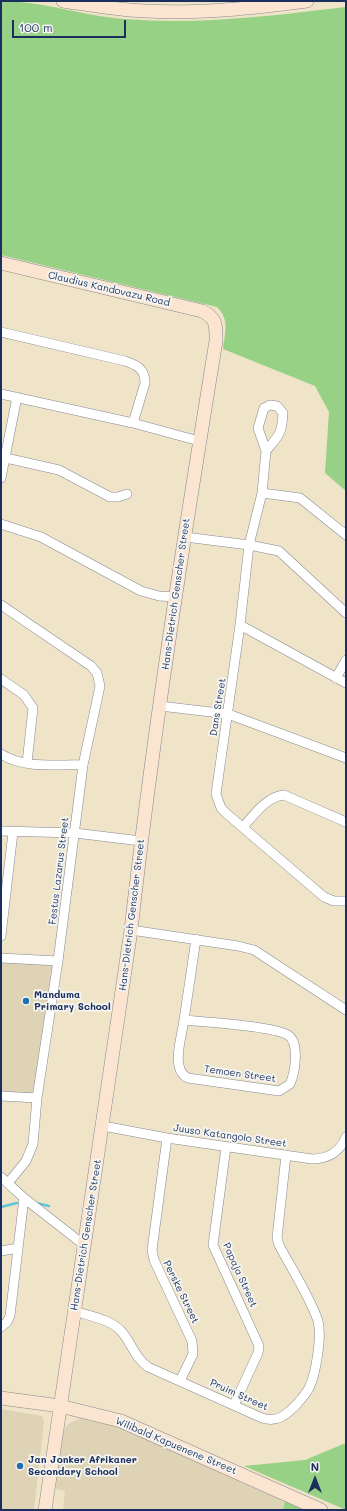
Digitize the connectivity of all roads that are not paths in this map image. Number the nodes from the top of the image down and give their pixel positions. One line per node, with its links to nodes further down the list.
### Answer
1 (63, 1): 2 (street)
2 (307, 1)
3 (1, 263): 4 (street, Claudius Kandovazu Road)
4 (214, 320): 9 (street, Hans-Dietrich Genscher Street)
5 (1, 332): 8 (street)
6 (1, 394): 7 (street)
7 (17, 397): 8 (street); 11 (street)
8 (133, 423): 9 (street)
9 (199, 441): 17 (street, Hans-Dietrich Genscher Street)
10 (266, 451): 13 (street, Dans Street)
11 (6, 458): 12 (street); 14 (street)
12 (1, 478)
13 (262, 493): 16 (street); 18 (street, Dans Street)
14 (127, 494)
15 (1, 524): 19 (street)
16 (346, 535)
17 (184, 537): 18 (street); 19 (street, Hans-Dietrich Genscher Street)
18 (249, 545): 21 (street); 22 (street, Dans Street)
19 (176, 597): 27 (street, Hans-Dietrich Genscher Street)
20 (1, 605): 32 (street, Festus Lazarus Street)
21 (346, 613)
22 (240, 625): 24 (street); 28 (street, Dans Street)
23 (346, 660): 24 (street)
24 (336, 678): 26 (street)
25 (1, 679): 31 (street)
26 (346, 683)
27 (160, 706): 28 (street); 38 (street, Hans-Dietrich Genscher Street)
28 (228, 714): 30 (street); 34 (street, Dans Street)
29 (1, 754): 31 (street)
30 (346, 758)
31 (27, 763): 32 (street)
32 (83, 765): 37 (street, Festus Lazarus Street)
33 (346, 822): 34 (street)
34 (243, 827): 40 (street, Dans Street)
35 (1, 831): 36 (street)
36 (13, 832): 37 (street); 39 (street)
37 (75, 833): 38 (street); 45 (street, Festus Lazarus Street)
38 (141, 841): 41 (street, Hans-Dietrich Genscher Street)
39 (3, 898): 42 (street)
40 (346, 901)
41 (131, 930): 43 (street); 50 (street, Hans-Dietrich Genscher Street)
42 (1, 936)
43 (196, 939): 46 (street); 47 (street, Temoen Street)
44 (1, 958): 45 (street)
45 (58, 961): 49 (street, Festus Lazarus Street)
46 (346, 1010)
47 (184, 1020): 47 (street, Temoen Street)
48 (1, 1096): 49 (street)
49 (37, 1098): 55 (street, Festus Lazarus Street)
50 (103, 1126): 51 (street, Juuso Katangolo Street); 57 (street, Hans-Dietrich Genscher Street)
51 (168, 1138): 53 (street, Juuso Katangolo Street); 62 (street, Perske Street)
52 (346, 1138): 54 (street, Juuso Katangolo Street)
53 (226, 1147): 54 (street, Juuso Katangolo Street); 64 (street, Papaja Street)
54 (286, 1155): 64 (street, Pruim Street)
55 (5, 1180): 56 (street)
56 (24, 1198): 57 (street); 58 (street)
57 (84, 1245): 60 (street, Hans-Dietrich Genscher Street)
58 (18, 1248): 59 (street); 61 (street)
59 (1, 1251)
60 (74, 1311): 62 (street, Pruim Street); 65 (street, Hans-Dietrich Genscher Street)
61 (1, 1327)
62 (180, 1381): 64 (street, Pruim Street)
63 (1, 1398): 65 (street, Wilibald Kapuenene Street)
64 (234, 1405)
65 (60, 1406): 66 (street, Hans-Dietrich Genscher Street); 67 (street, Wilibald Kapuenene Street)
66 (45, 1510)
67 (321, 1510)

